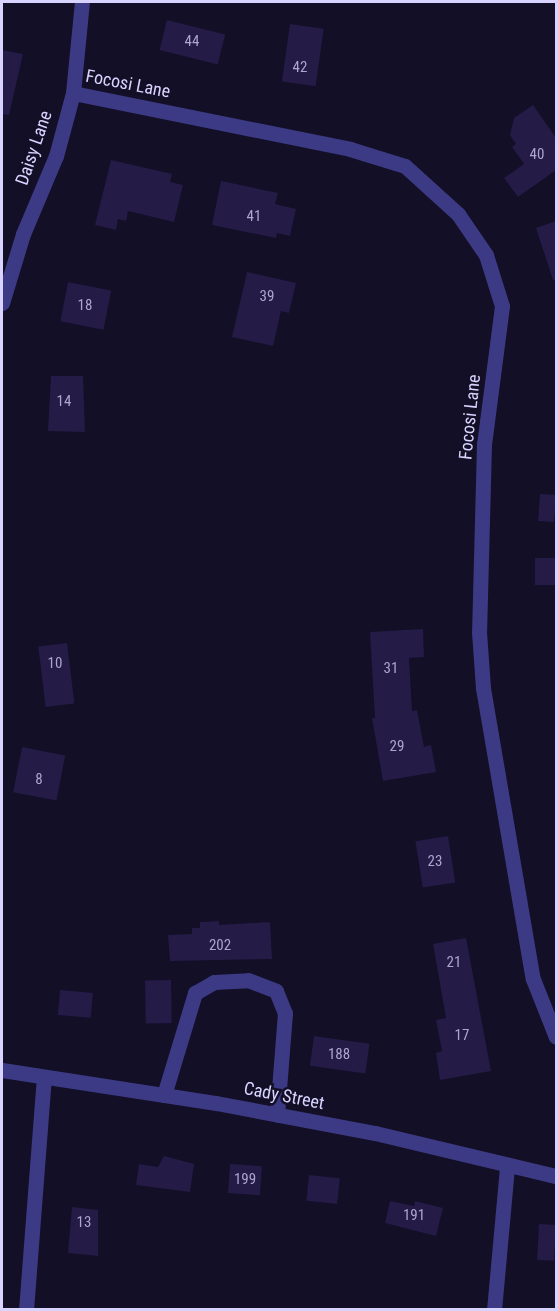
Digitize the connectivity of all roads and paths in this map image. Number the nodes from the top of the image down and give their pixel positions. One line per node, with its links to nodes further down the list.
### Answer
1 (82, 2): 2 (street, Daisy Lane)
2 (73, 93): 3 (street, Daisy Lane); 4 (street, Focosi Lane)
3 (2, 303)
4 (556, 1037)
5 (2, 1070): 6 (street, Cady Street)
6 (44, 1078): 7 (street, Cady Street); 11 (street)
7 (164, 1095): 8 (street, Cady Street); 8 (street)
8 (277, 1115): 9 (street, Cady Street)
9 (507, 1166): 10 (street, Cady Street); 12 (street)
10 (556, 1176)
11 (26, 1310)
12 (494, 1310)

